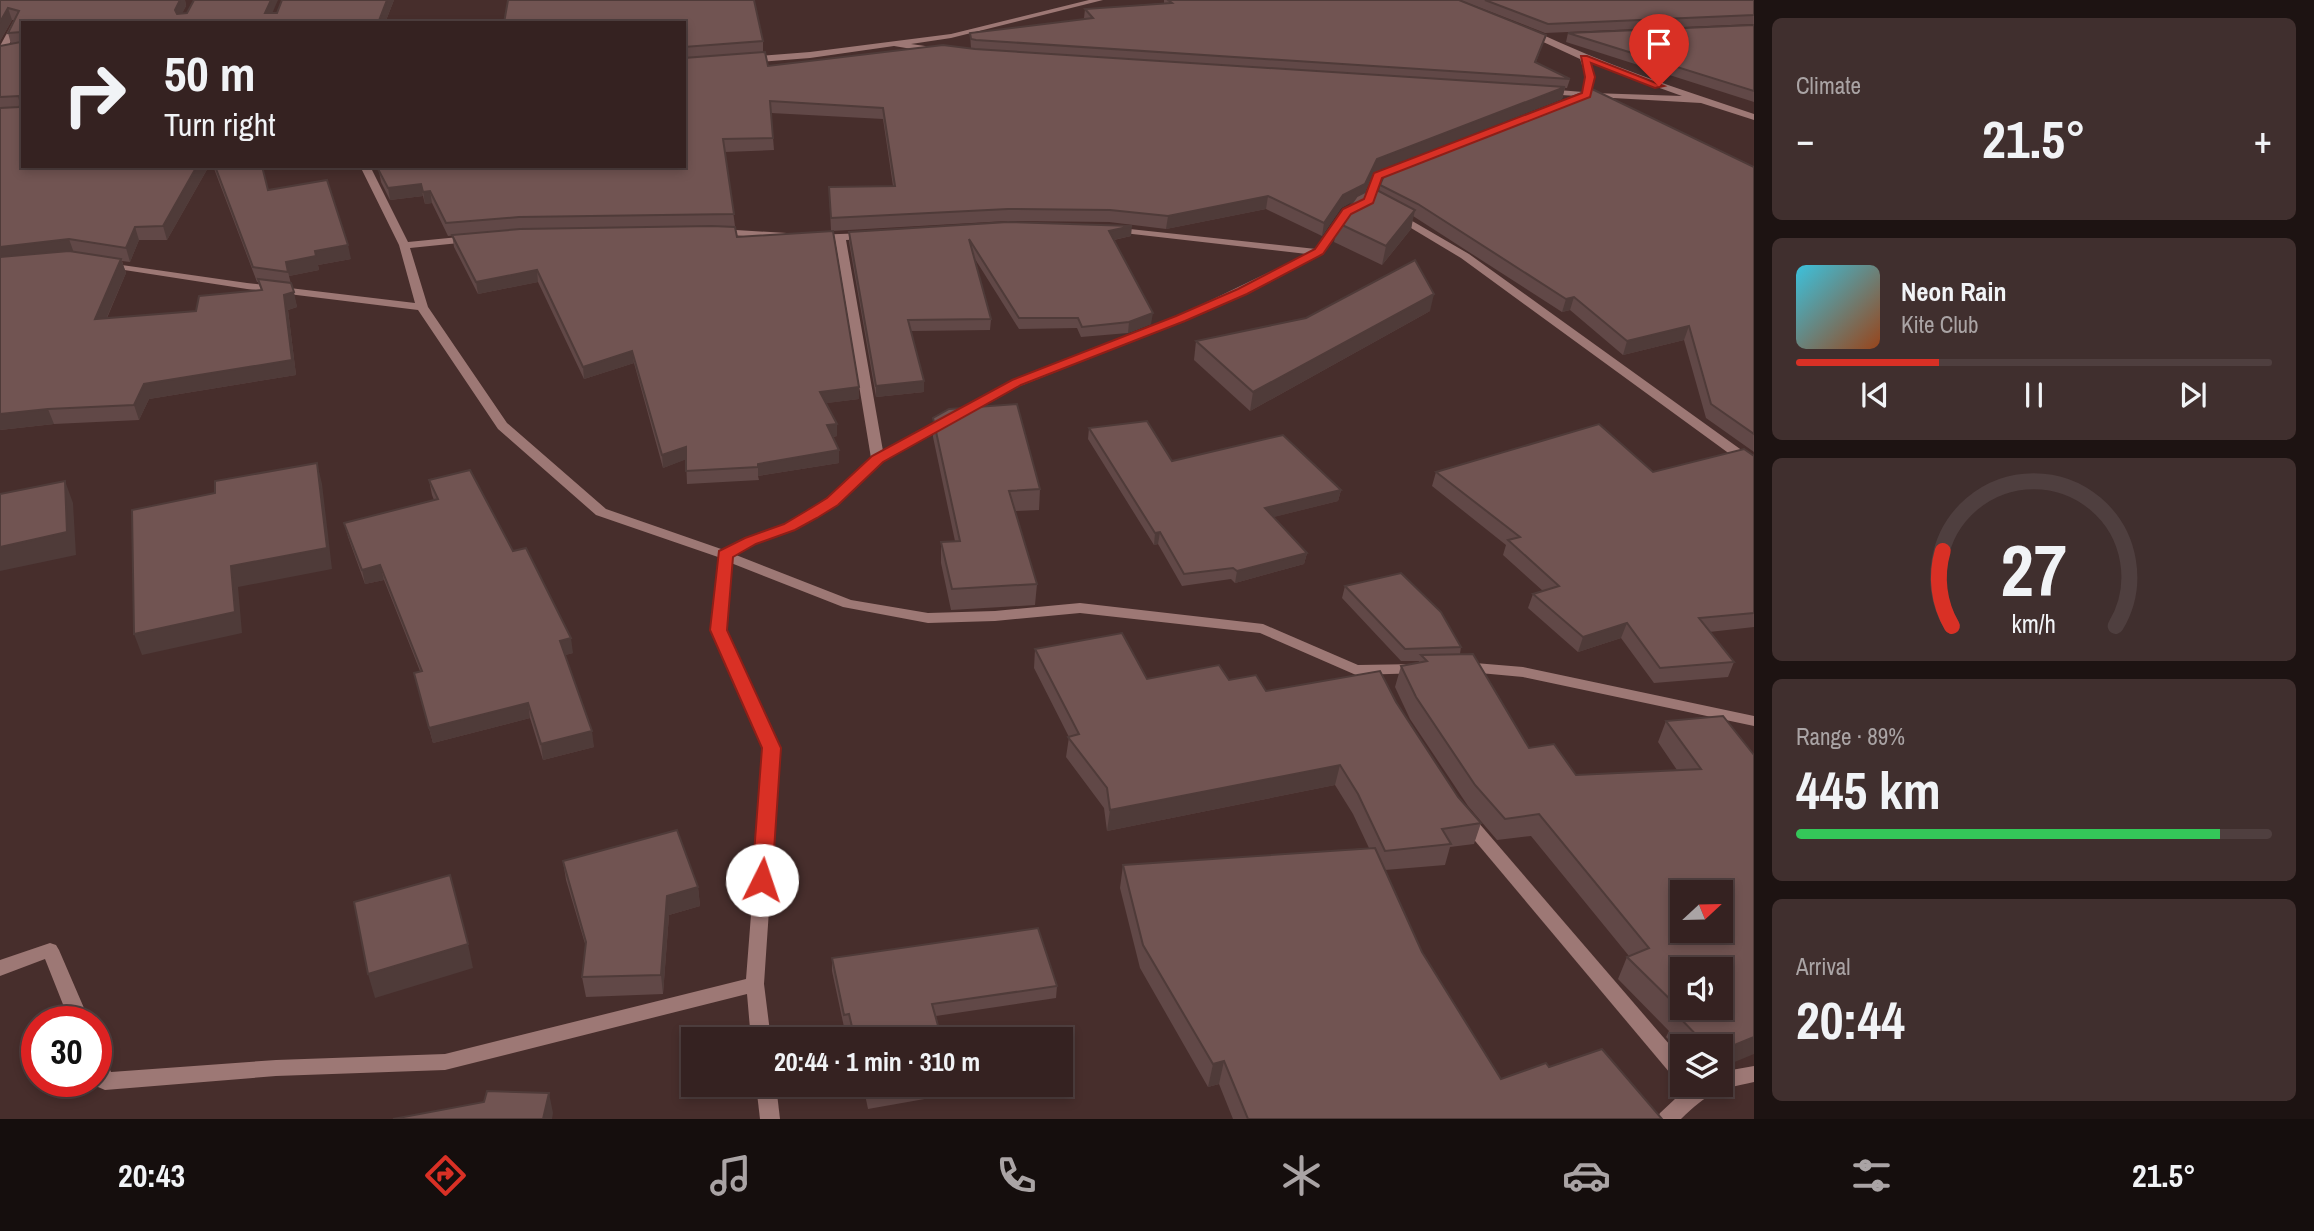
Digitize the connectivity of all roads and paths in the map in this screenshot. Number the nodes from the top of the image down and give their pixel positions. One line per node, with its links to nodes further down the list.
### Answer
1 (1099, 0): 6 (street)
2 (16, 24): 7 (street)
3 (1519, 28): 5 (street)
4 (1570, 37): 5 (street)
5 (1544, 38): 9 (street)
6 (895, 44): 8 (street); 10 (street)
7 (4, 52)
8 (948, 52)
9 (1584, 58): 12 (street); 13 (street)
10 (733, 61)
11 (1531, 91): 12 (street)
12 (1587, 94): 13 (street); 14 (street)
13 (1701, 100): 15 (street)
14 (1553, 107)
15 (1754, 117)
16 (1416, 160): 18 (street)
17 (366, 168): 24 (street)
18 (1369, 201): 25 (street); 29 (street)
19 (1109, 228): 25 (street)
20 (713, 231): 22 (street)
21 (881, 235): 22 (street)
22 (840, 237): 28 (street)
23 (482, 238): 24 (street)
24 (404, 245): 27 (street)
25 (1319, 252): 28 (street)
26 (87, 261): 27 (street)
27 (422, 306): 30 (street)
28 (878, 459): 30 (street)
29 (1754, 465)
30 (725, 555): 31 (street); 34 (street)
31 (1754, 721)
32 (1452, 800): 37 (street)
33 (0, 968): 35 (street)
34 (755, 985): 36 (street); 40 (street)
35 (73, 1006)
36 (760, 1027)
37 (1670, 1059)
38 (1754, 1074): 39 (street)
39 (1733, 1078)
40 (112, 1080)
41 (767, 1097): 43 (street)
42 (1690, 1097): 44 (street)
43 (770, 1119)
44 (1667, 1119)

